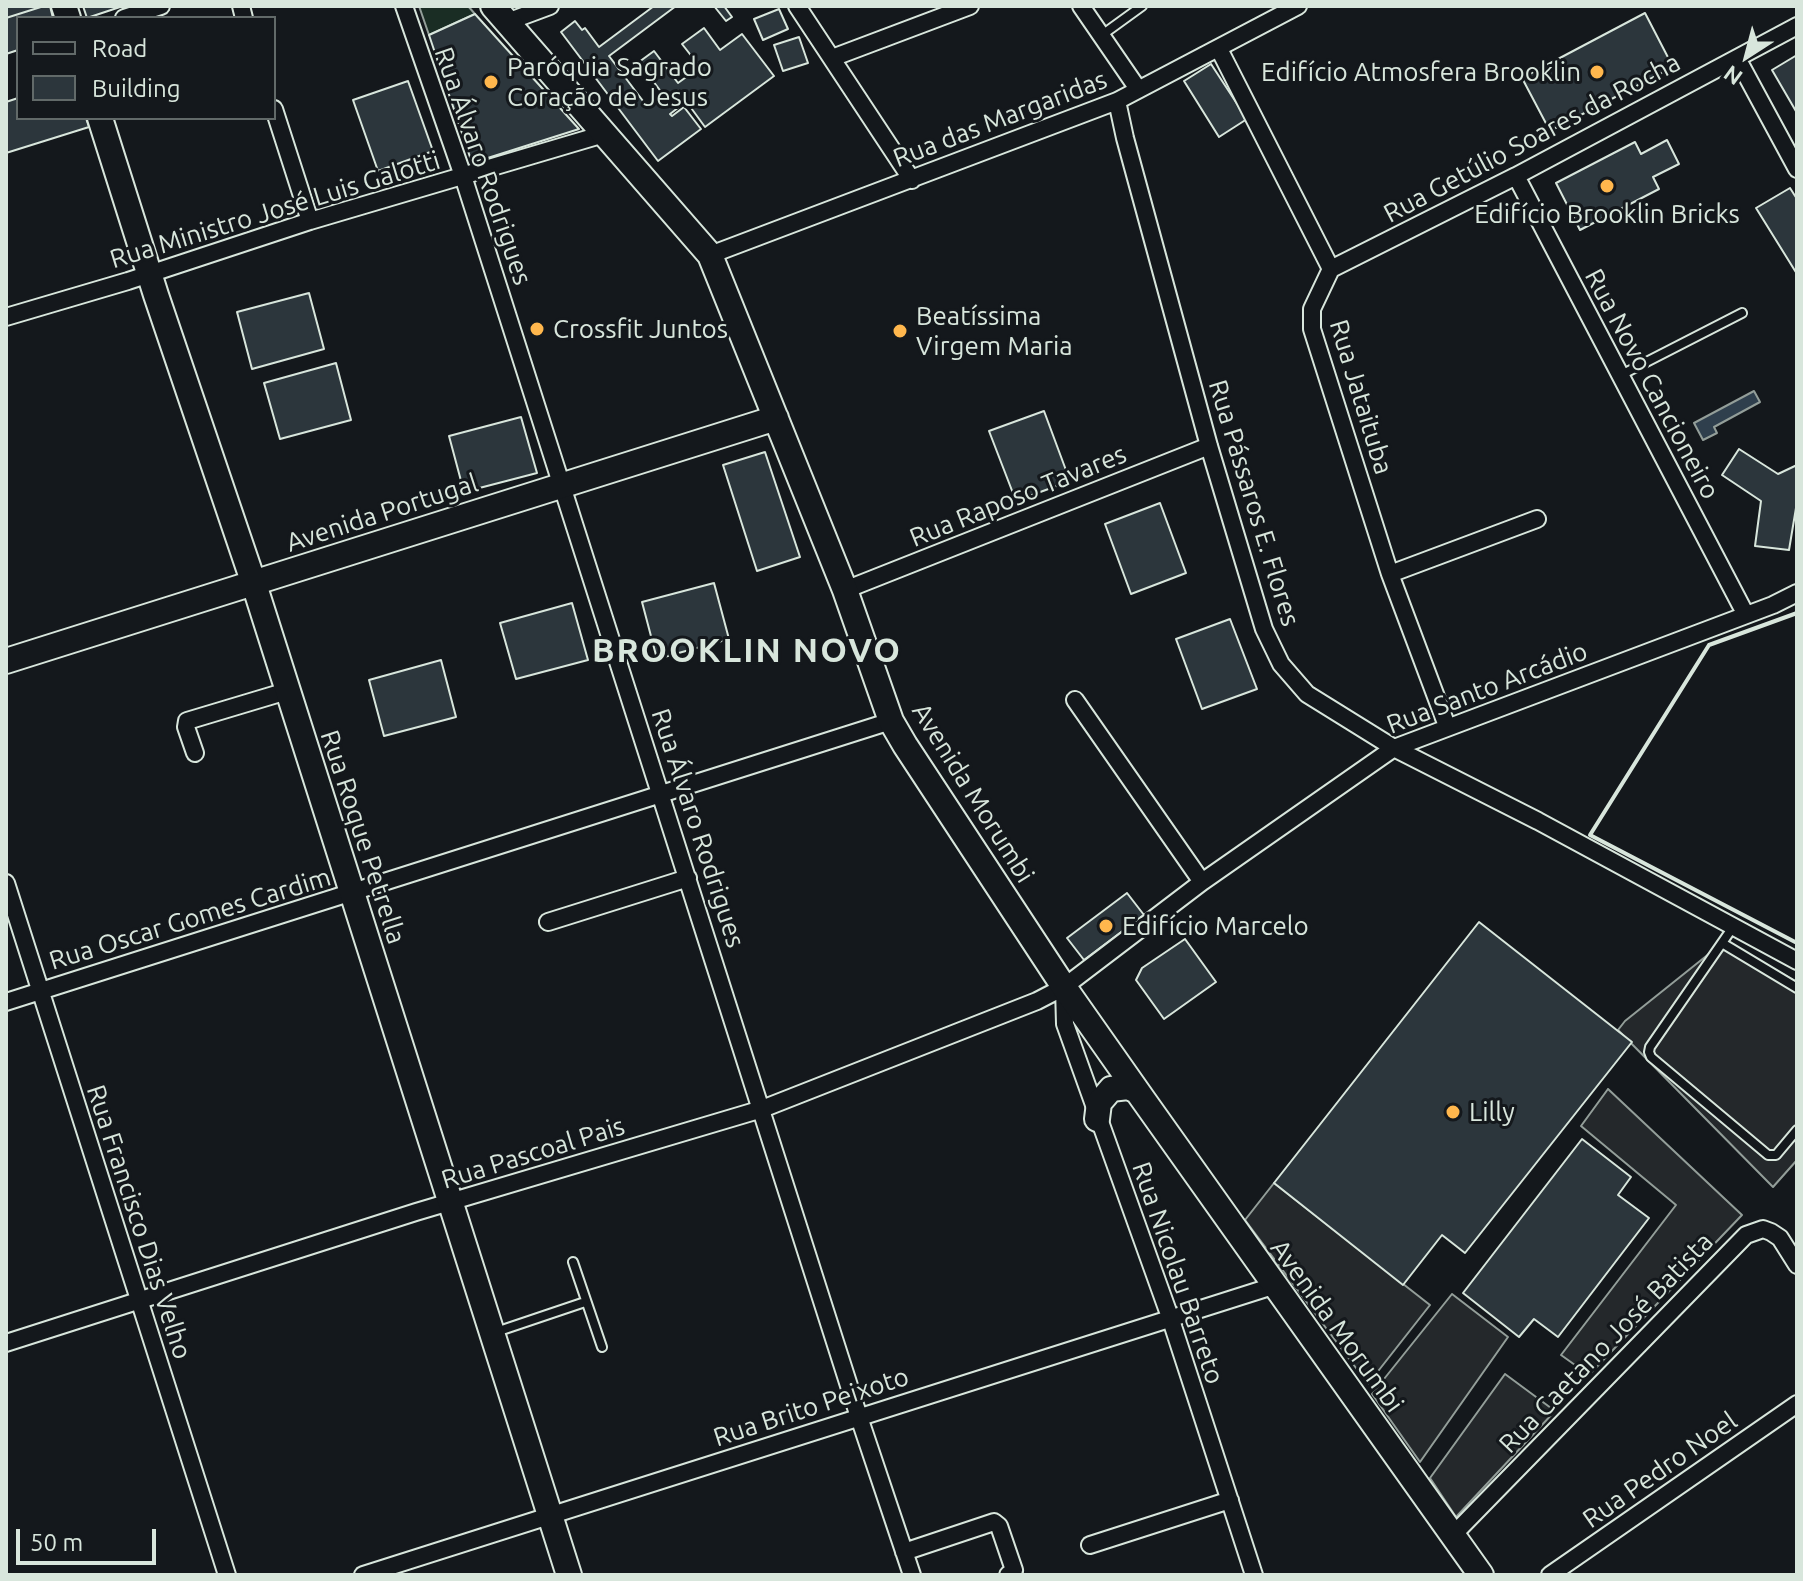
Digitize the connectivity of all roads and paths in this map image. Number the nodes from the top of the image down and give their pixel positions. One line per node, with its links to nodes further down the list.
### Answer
1 (161, 6): 10 (street)
2 (404, 6): 22 (street, Rua Álvaro Rodrigues)
3 (550, 6): 9 (street)
4 (797, 6): 14 (street)
5 (970, 6): 14 (street)
6 (1081, 6): 12 (street)
7 (1142, 6): 12 (lane)
8 (1298, 6): 13 (street, Rua das Margaridas)
9 (500, 14): 20 (street, Avenida Morumbi)
10 (130, 16)
11 (1797, 26): 15 (street, Rua Getúlio Soares da Rocha)
12 (1101, 36): 16 (street)
13 (1219, 49): 16 (street, Rua das Margaridas); 27 (street)
14 (832, 58): 24 (street)
15 (1737, 58): 21 (street); 23 (street, Rua Getúlio Soares da Rocha)
16 (1138, 89): 17 (street, Rua das Margaridas)
17 (1117, 101): 24 (street, Rua das Margaridas); 33 (street, Rua Pássaros E. Flores)
18 (276, 115): 25 (street)
19 (101, 120): 28 (street, Rua Roque Petrella)
20 (604, 134): 22 (street, Rua Ministro José Luis Galotti); 26 (street, Avenida Morumbi)
21 (1797, 169)
22 (463, 176): 25 (street, Rua Ministro José Luis Galotti); 34 (street, Rua Álvaro Rodrigues)
23 (1516, 176): 27 (street, Rua Getúlio Soares da Rocha); 31 (street, Rua Novo Cancioneiro)
24 (912, 180): 26 (street, Rua das Margaridas)
25 (310, 221): 28 (street, Rua Ministro José Luis Galotti)
26 (710, 255): 32 (street, Avenida Morumbi)
27 (1331, 269): 36 (street, Rua Jataituba)
28 (149, 274): 30 (street, Rua Ministro José Luis Galotti); 37 (street, Rua Roque Petrella)
29 (1742, 313): 31 (lane)
30 (6, 317)
31 (1621, 375): 40 (street, Rua Novo Cancioneiro)
32 (776, 418): 34 (street, Avenida Portugal); 38 (street, Avenida Morumbi)
33 (1209, 446): 38 (street, Rua Raposo Tavares); 46 (street, Rua Pássaros E. Flores)
34 (562, 484): 37 (street, Avenida Portugal); 48 (street, Rua Álvaro Rodrigues)
35 (1537, 519): 36 (street)
36 (1390, 574): 45 (street, Rua Jataituba)
37 (254, 584): 41 (street, Avenida Portugal); 42 (street, Rua Roque Petrella)
38 (845, 590): 44 (street, Avenida Morumbi)
39 (1797, 593): 40 (street, Rua Santo Arcádio)
40 (1746, 615): 45 (street, Rua Santo Arcádio)
41 (6, 661)
42 (287, 691): 47 (street); 52 (street, Rua Roque Petrella)
43 (1075, 700): 50 (street)
44 (891, 721): 48 (street, Rua Oscar Gomes Cardim); 57 (street, Avenida Morumbi)
45 (1447, 726): 46 (street, Rua Santo Arcádio)
46 (1394, 748): 50 (street, Rua Santo Arcádio); 54 (street, Rua Pássaros E. Flores)
47 (195, 753)
48 (662, 794): 49 (street, Rua Álvaro Rodrigues); 52 (street, Rua Oscar Gomes Cardim)
49 (688, 878): 53 (street); 62 (street, Rua Álvaro Rodrigues)
50 (1202, 882): 57 (street, Rua Santo Arcádio)
51 (6, 883): 59 (street, Rua Francisco Dias Velho)
52 (352, 893): 59 (street, Rua Oscar Gomes Cardim); 65 (street, Rua Roque Petrella)
53 (548, 922)
54 (1733, 927): 55 (lane); 56 (street, Rua Pássaros E. Flores)
55 (1722, 943): 58 (lane); 64 (lane)
56 (1797, 961)
57 (1064, 987): 61 (street, Avenida Morumbi); 62 (street, Rua Pascoal Pais); 63 (street, Rua Nicolau Barreto)
58 (1797, 988)
59 (40, 991): 60 (street, Rua Oscar Gomes Cardim); 69 (street, Rua Francisco Dias Velho)
60 (6, 1002)
61 (1137, 1091): 63 (street); 68 (street, Avenida Morumbi)
62 (762, 1109): 65 (street, Rua Pascoal Pais); 76 (street, Rua Álvaro Rodrigues)
63 (1097, 1119): 71 (street, Rua Nicolau Barreto)
64 (1797, 1130)
65 (450, 1204): 69 (street, Rua Pascoal Pais); 72 (street, Rua Roque Petrella)
66 (573, 1262): 70 (lane)
67 (1797, 1265): 79 (street, Rua Caetano José Batista)
68 (1273, 1286): 71 (street, Rua Brito Peixoto); 79 (street, Avenida Morumbi)
69 (140, 1301): 73 (street, Rua Pascoal Pais); 83 (street, Rua Francisco Dias Velho)
70 (585, 1302): 72 (lane); 74 (lane)
71 (1170, 1317): 76 (street, Rua Brito Peixoto); 77 (street, Rua Nicolau Barreto)
72 (491, 1334): 78 (street, Rua Roque Petrella)
73 (6, 1343)
74 (602, 1347)
75 (1797, 1404): 89 (street, Rua Pedro Noel)
76 (859, 1417): 78 (street, Rua Brito Peixoto); 81 (street, Rua Álvaro Rodrigues)
77 (1230, 1500): 80 (street); 88 (street, Rua Nicolau Barreto)
78 (550, 1516): 84 (street, Rua Brito Peixoto); 85 (street, Rua Roque Petrella)
79 (1453, 1535): 82 (street, Avenida Morumbi)
80 (1090, 1545)
81 (904, 1552): 86 (street, Rua Álvaro Rodrigues); 87 (street)
82 (1472, 1573)
83 (227, 1575)
84 (363, 1575)
85 (569, 1575)
86 (912, 1575)
87 (1008, 1575)
88 (1254, 1575)
89 (1550, 1575)

